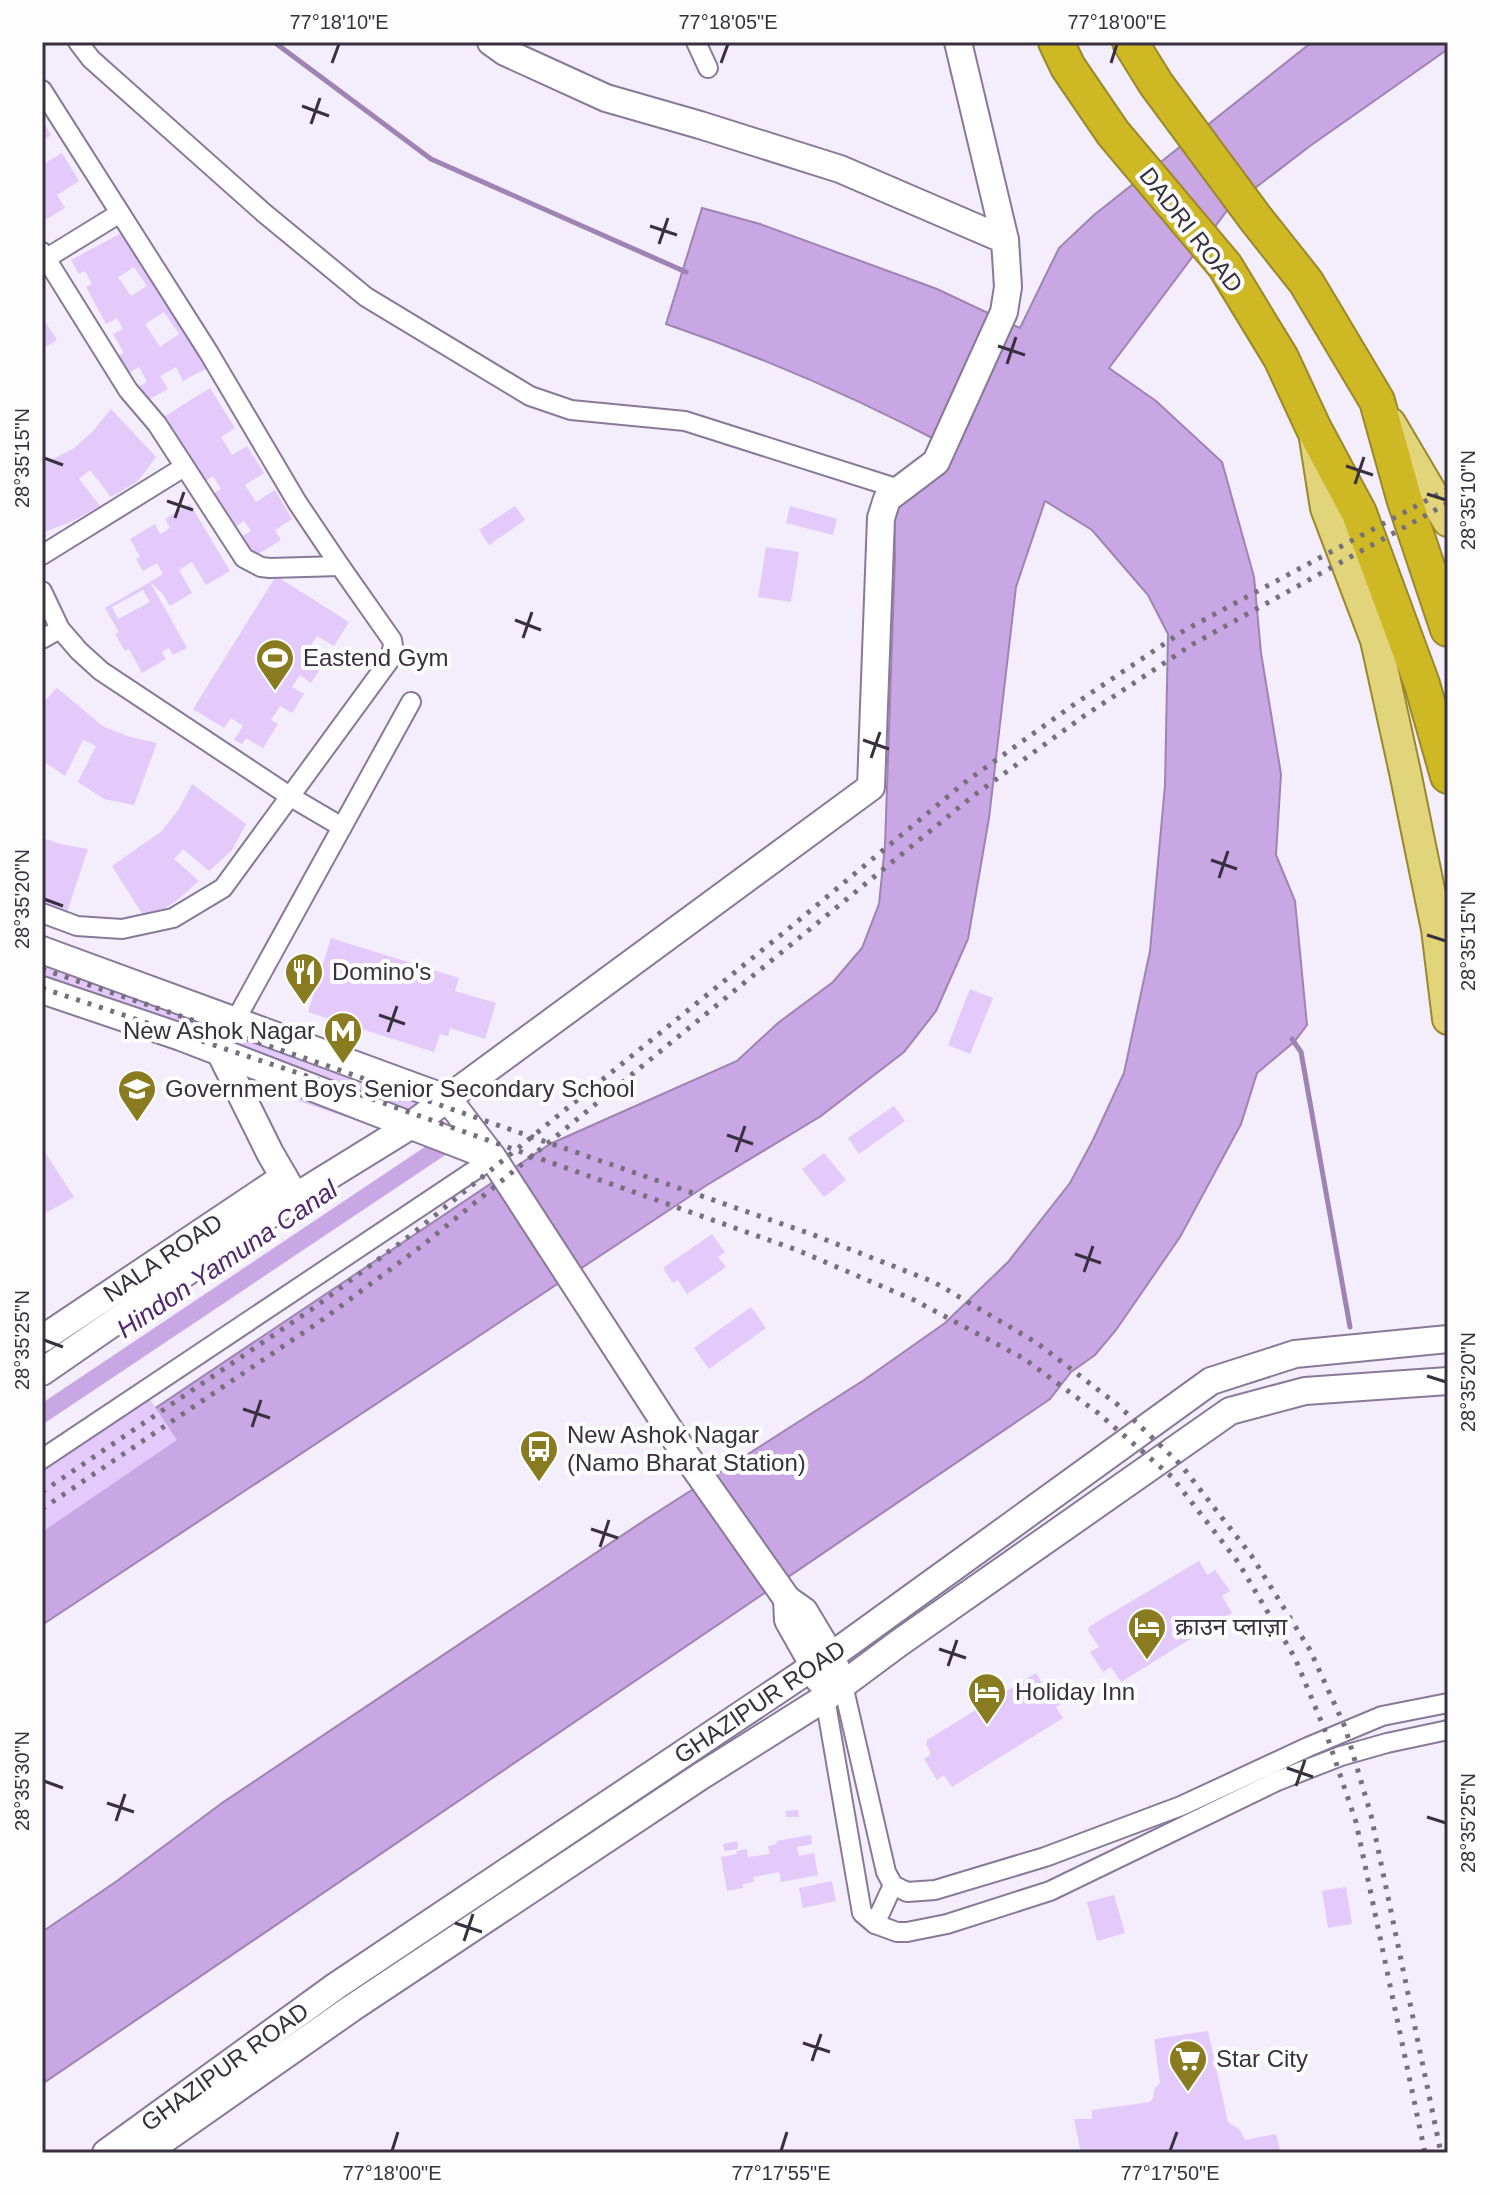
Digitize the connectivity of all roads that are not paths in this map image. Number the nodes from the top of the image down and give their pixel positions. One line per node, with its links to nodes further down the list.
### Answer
1 (78, 42): 15 (street)
2 (491, 42): 10 (street)
3 (696, 42): 7 (street)
4 (958, 42): 10 (street)
5 (1056, 42): 13 (highway, DADRI ROAD)
6 (1130, 42): 12 (highway)
7 (708, 68)
8 (42, 90): 9 (street)
9 (120, 213): 11 (street); 18 (street)
10 (1005, 240): 15 (street)
11 (43, 257): 14 (street)
12 (1377, 401): 16 (main road); 21 (highway)
13 (1313, 427): 24 (highway, DADRI ROAD); 30 (main road)
14 (184, 467): 17 (street); 18 (street)
15 (899, 489): 35 (street)
16 (1448, 521)
17 (42, 555)
18 (340, 566): 25 (street)
19 (42, 591): 20 (street)
20 (60, 629): 22 (street); 25 (street)
21 (1448, 629)
22 (42, 639)
23 (411, 702): 26 (street)
24 (1448, 776)
25 (291, 797): 26 (street); 27 (street)
26 (342, 827): 31 (street)
27 (42, 913)
28 (42, 950): 31 (street)
29 (42, 990): 33 (street)
30 (1448, 1019)
31 (235, 1021): 32 (street); 33 (street)
32 (272, 1033): 34 (street); 35 (street)
33 (220, 1052): 34 (street); 38 (street)
34 (260, 1067): 36 (street)
35 (448, 1099): 36 (street); 37 (street)
36 (410, 1126): 37 (street); 38 (street)
37 (497, 1164): 43 (street); 44 (street)
38 (290, 1187): 39 (street, NALA ROAD); 41 (street, NALA ROAD)
39 (42, 1339)
40 (1448, 1339): 44 (street, GHAZIPUR ROAD)
41 (42, 1372)
42 (1448, 1381): 45 (street, GHAZIPUR ROAD)
43 (42, 1459)
44 (819, 1655): 45 (street); 50 (street, GHAZIPUR ROAD)
45 (834, 1692): 48 (street); 49 (street); 51 (street, GHAZIPUR ROAD)
46 (1448, 1703): 48 (street)
47 (1448, 1730): 49 (street)
48 (893, 1885): 49 (street)
49 (875, 1924)
50 (106, 2153)
51 (145, 2153)

